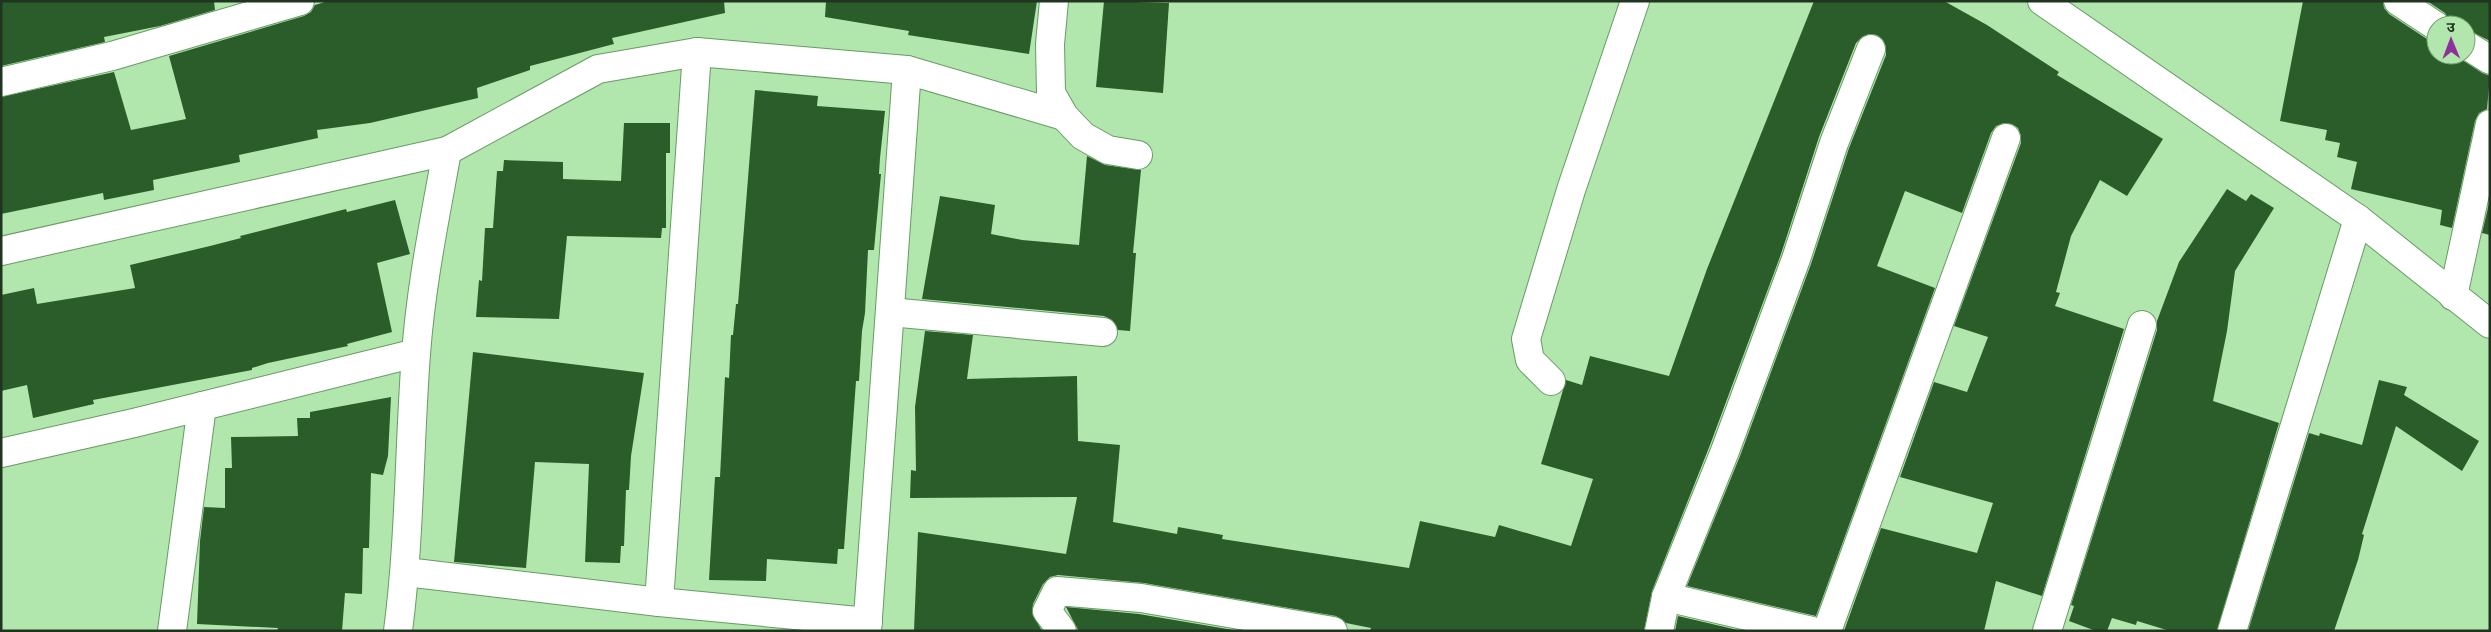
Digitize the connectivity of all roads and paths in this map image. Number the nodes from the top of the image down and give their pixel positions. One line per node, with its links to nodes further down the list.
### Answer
1 (300, 1): 12 (street)
2 (1054, 1): 13 (street)
3 (1634, 1): 26 (street)
4 (2042, 1): 18 (street)
5 (2398, 1): 6 (street)
6 (2426, 19)
7 (1871, 49): 30 (street)
8 (2476, 51): 10 (street)
9 (697, 52): 11 (street); 16 (street); 31 (street)
10 (2490, 60)
11 (907, 70): 13 (street); 21 (street)
12 (1, 82)
13 (1064, 116): 17 (street)
14 (2490, 124): 20 (street)
15 (2006, 138): 40 (street)
16 (447, 151): 19 (street); 25 (street)
17 (1138, 155)
18 (2358, 219): 20 (street); 42 (street)
19 (1, 251)
20 (2453, 296): 22 (street)
21 (890, 312): 24 (street); 32 (street)
22 (2490, 324)
23 (2142, 325): 41 (street)
24 (1103, 332)
25 (416, 354): 27 (street); 29 (street)
26 (1551, 381)
27 (202, 406): 28 (street); 34 (street)
28 (1, 453)
29 (406, 572): 31 (street); 35 (street)
30 (1666, 597): 38 (street); 39 (street)
31 (659, 602): 32 (street)
32 (868, 626)
33 (1294, 627): 36 (street); 37 (street)
34 (172, 631)
35 (398, 631)
36 (1062, 631)
37 (1333, 631)
38 (1659, 631)
39 (1812, 631)
40 (1827, 631)
41 (2047, 631)
42 (2232, 631)

